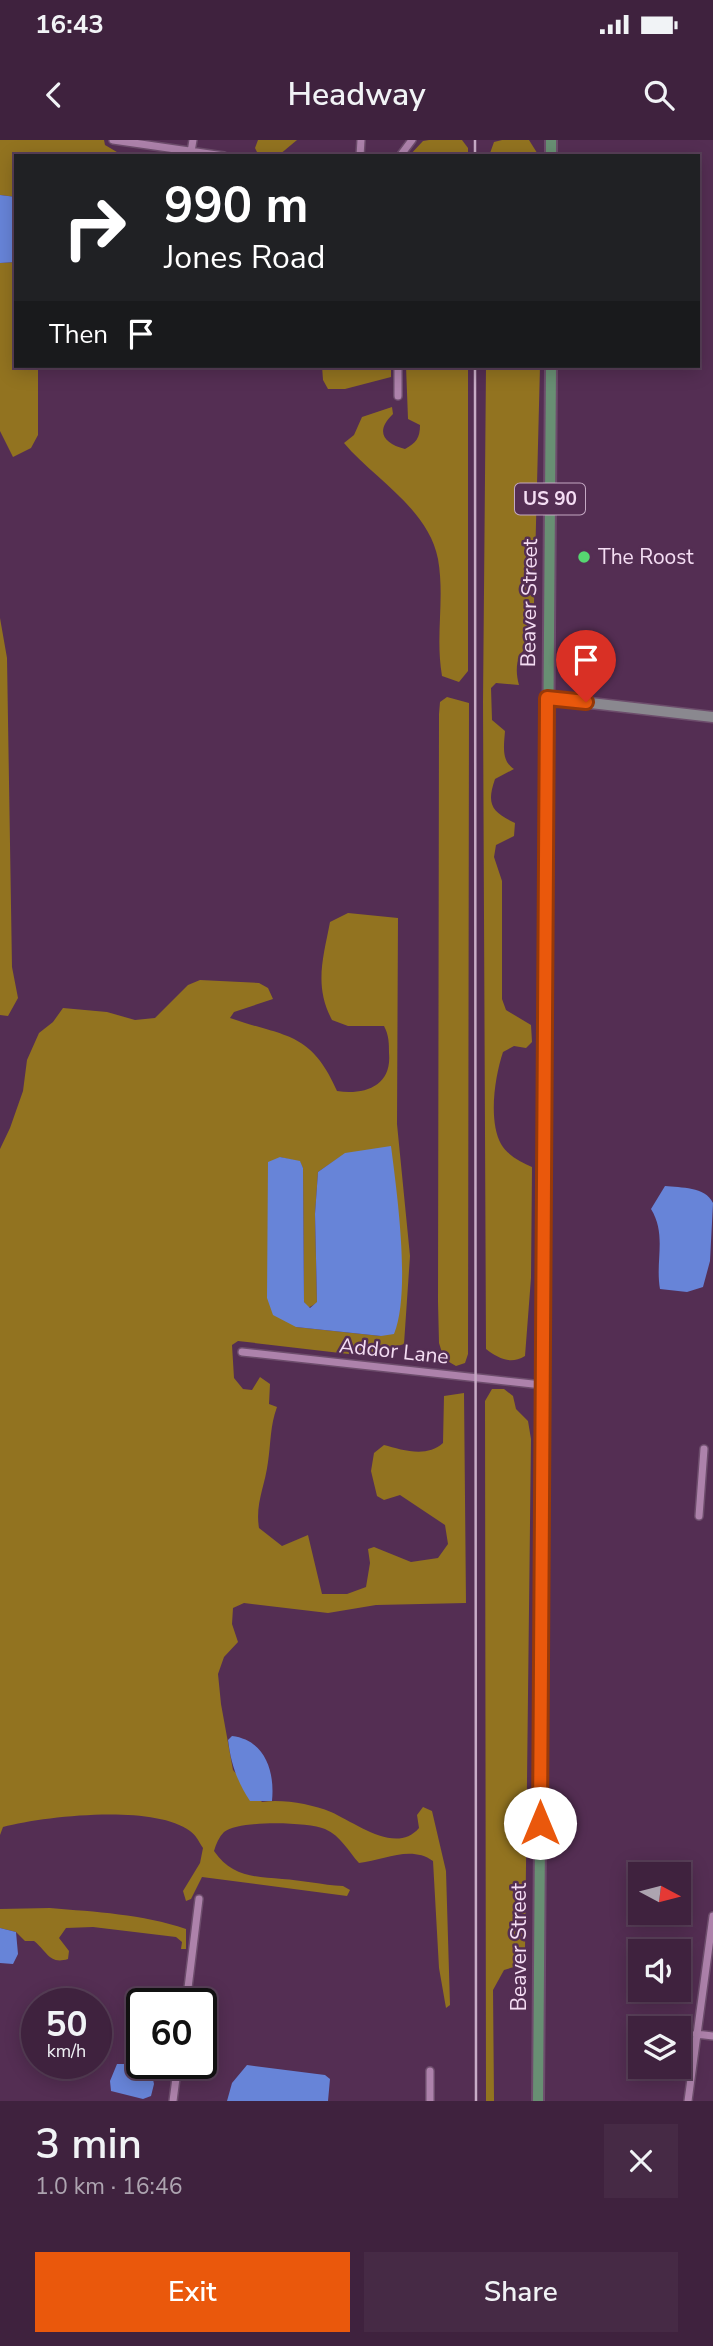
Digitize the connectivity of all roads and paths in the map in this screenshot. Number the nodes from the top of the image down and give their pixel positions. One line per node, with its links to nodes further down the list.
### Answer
1 (192, 140): 3 (street)
2 (114, 141): 3 (street)
3 (191, 152): 4 (street)
4 (208, 154)
5 (398, 368): 7 (street)
6 (551, 368): 8 (main road, Beaver Street / US 90)
7 (398, 396)
8 (547, 698): 9 (street); 11 (main road, Beaver Street / US 90)
9 (713, 717)
10 (242, 1352): 11 (street, Addor Lane)
11 (542, 1385): 23 (main road, Beaver Street / US 90)
12 (704, 1450): 13 (street)
13 (699, 1516)
14 (199, 1899): 16 (street)
15 (713, 1916): 17 (street)
16 (188, 1988)
17 (696, 2034): 18 (street); 24 (street)
18 (713, 2036)
19 (430, 2071): 22 (street)
20 (176, 2079): 21 (street)
21 (173, 2101)
22 (430, 2101)
23 (538, 2101)
24 (688, 2101)

